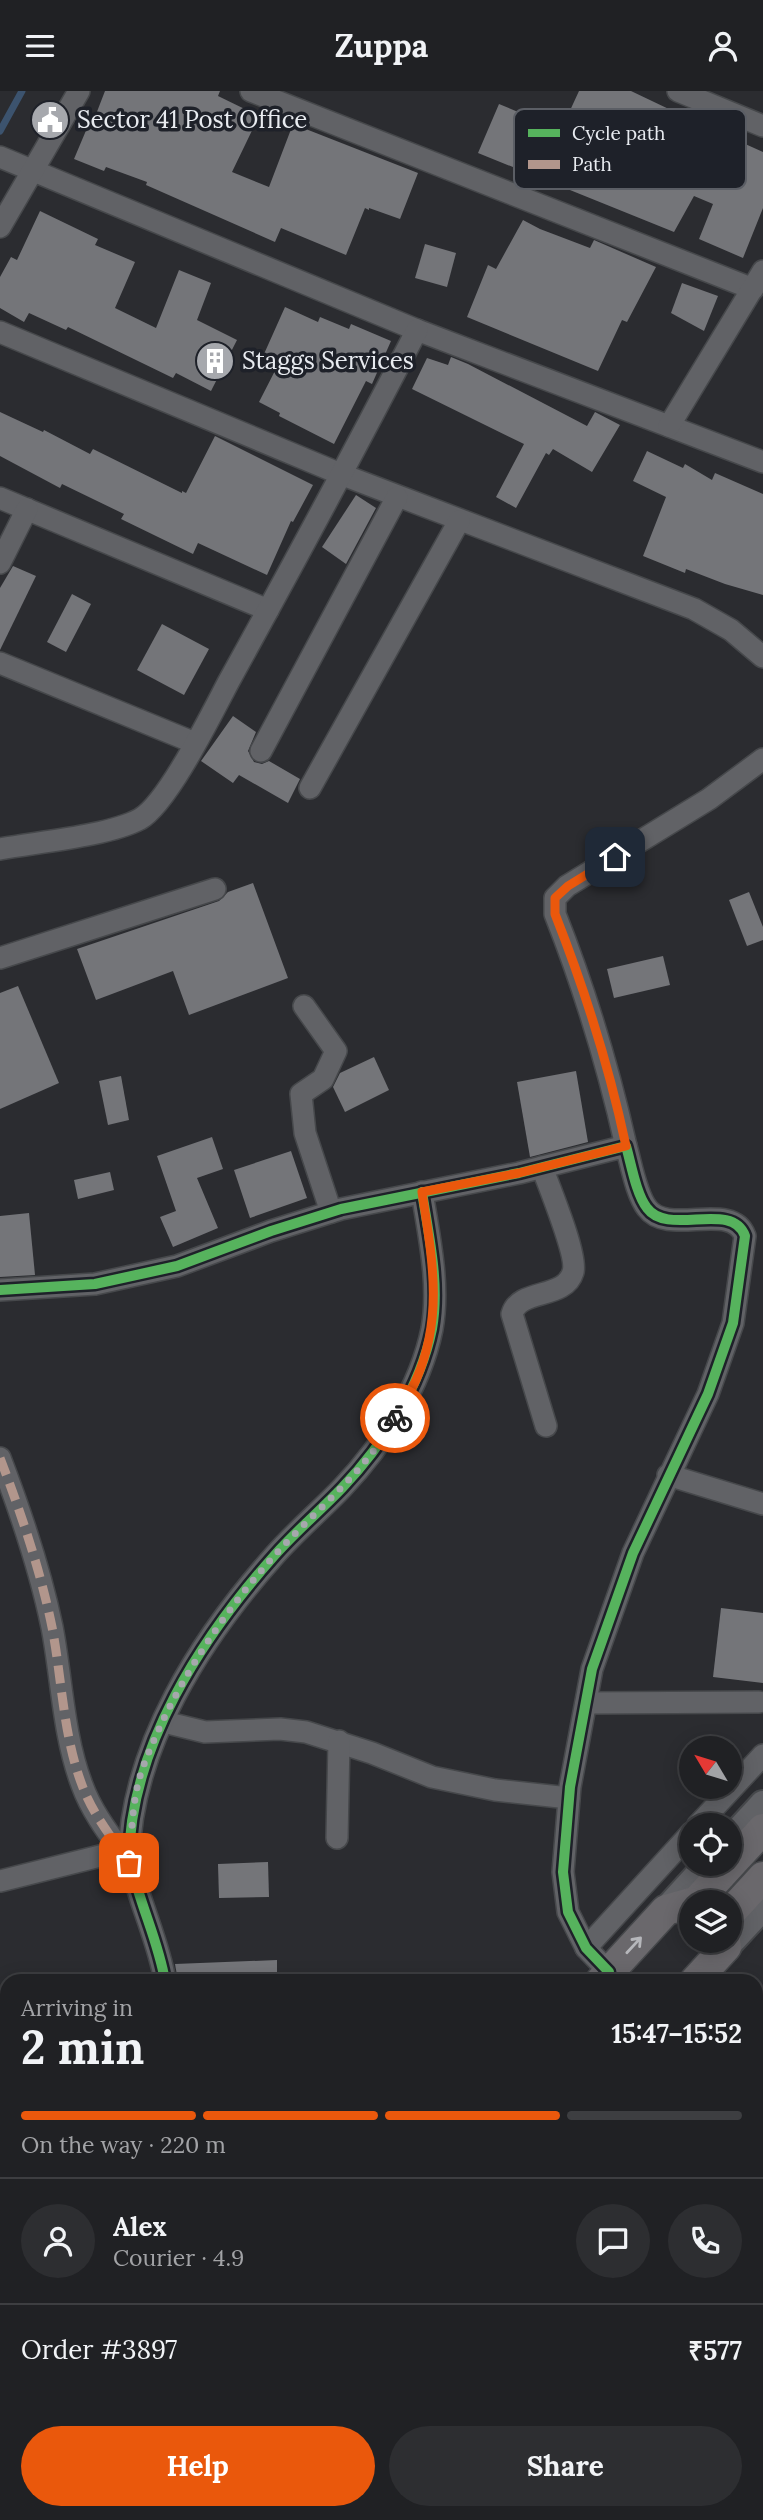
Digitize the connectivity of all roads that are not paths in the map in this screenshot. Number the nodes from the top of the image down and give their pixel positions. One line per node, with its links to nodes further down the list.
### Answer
1 (79, 91): 8 (street)
2 (251, 91): 10 (street)
3 (684, 92): 4 (street)
4 (724, 109)
5 (746, 119): 6 (street)
6 (763, 126)
7 (0, 157): 8 (street)
8 (31, 172): 9 (street); 11 (street)
9 (0, 227)
10 (758, 280): 13 (street)
11 (417, 330): 13 (street); 15 (street)
12 (0, 332): 15 (street)
13 (669, 426): 14 (street)
14 (763, 462)
15 (343, 475): 16 (street); 21 (street)
16 (397, 497): 19 (street); 25 (street)
17 (0, 498): 18 (street)
18 (27, 509): 20 (street); 21 (street)
19 (459, 521): 22 (street); 27 (street)
20 (0, 563)
21 (268, 610): 24 (street)
22 (763, 657)
23 (0, 663): 24 (street)
24 (195, 743): 28 (street)
25 (261, 751)
26 (763, 759): 32 (street)
27 (310, 788)
28 (0, 849)
29 (215, 889): 30 (street)
30 (0, 958)
31 (303, 1006): 35 (street)
32 (626, 1146): 33 (street); 39 (street)
33 (542, 1167): 34 (street); 37 (street)
34 (422, 1192): 35 (street); 43 (street)
35 (331, 1212): 36 (street)
36 (0, 1290)
37 (546, 1426)
38 (0, 1458): 52 (street)
39 (668, 1475): 40 (street); 42 (street)
40 (763, 1504)
41 (760, 1702): 42 (street)
42 (586, 1703): 46 (street)
43 (164, 1722): 44 (street); 52 (street)
44 (339, 1741): 46 (street); 50 (street)
45 (763, 1755): 48 (street)
46 (569, 1798): 60 (street)
47 (763, 1804): 49 (street)
48 (709, 1813)
49 (749, 1837): 55 (main road)
50 (337, 1838)
51 (679, 1846): 60 (street)
52 (125, 1857): 54 (street); 62 (street)
53 (763, 1877): 56 (main road)
54 (0, 1881)
55 (698, 1890)
56 (742, 1900)
57 (763, 1907): 59 (street)
58 (679, 1910): 64 (main road, one-way to 58)
59 (742, 1927)
60 (586, 1948): 63 (street)
61 (718, 1953): 65 (main road)
62 (163, 1974)
63 (603, 1974)
64 (608, 1974)
65 (701, 1974)

